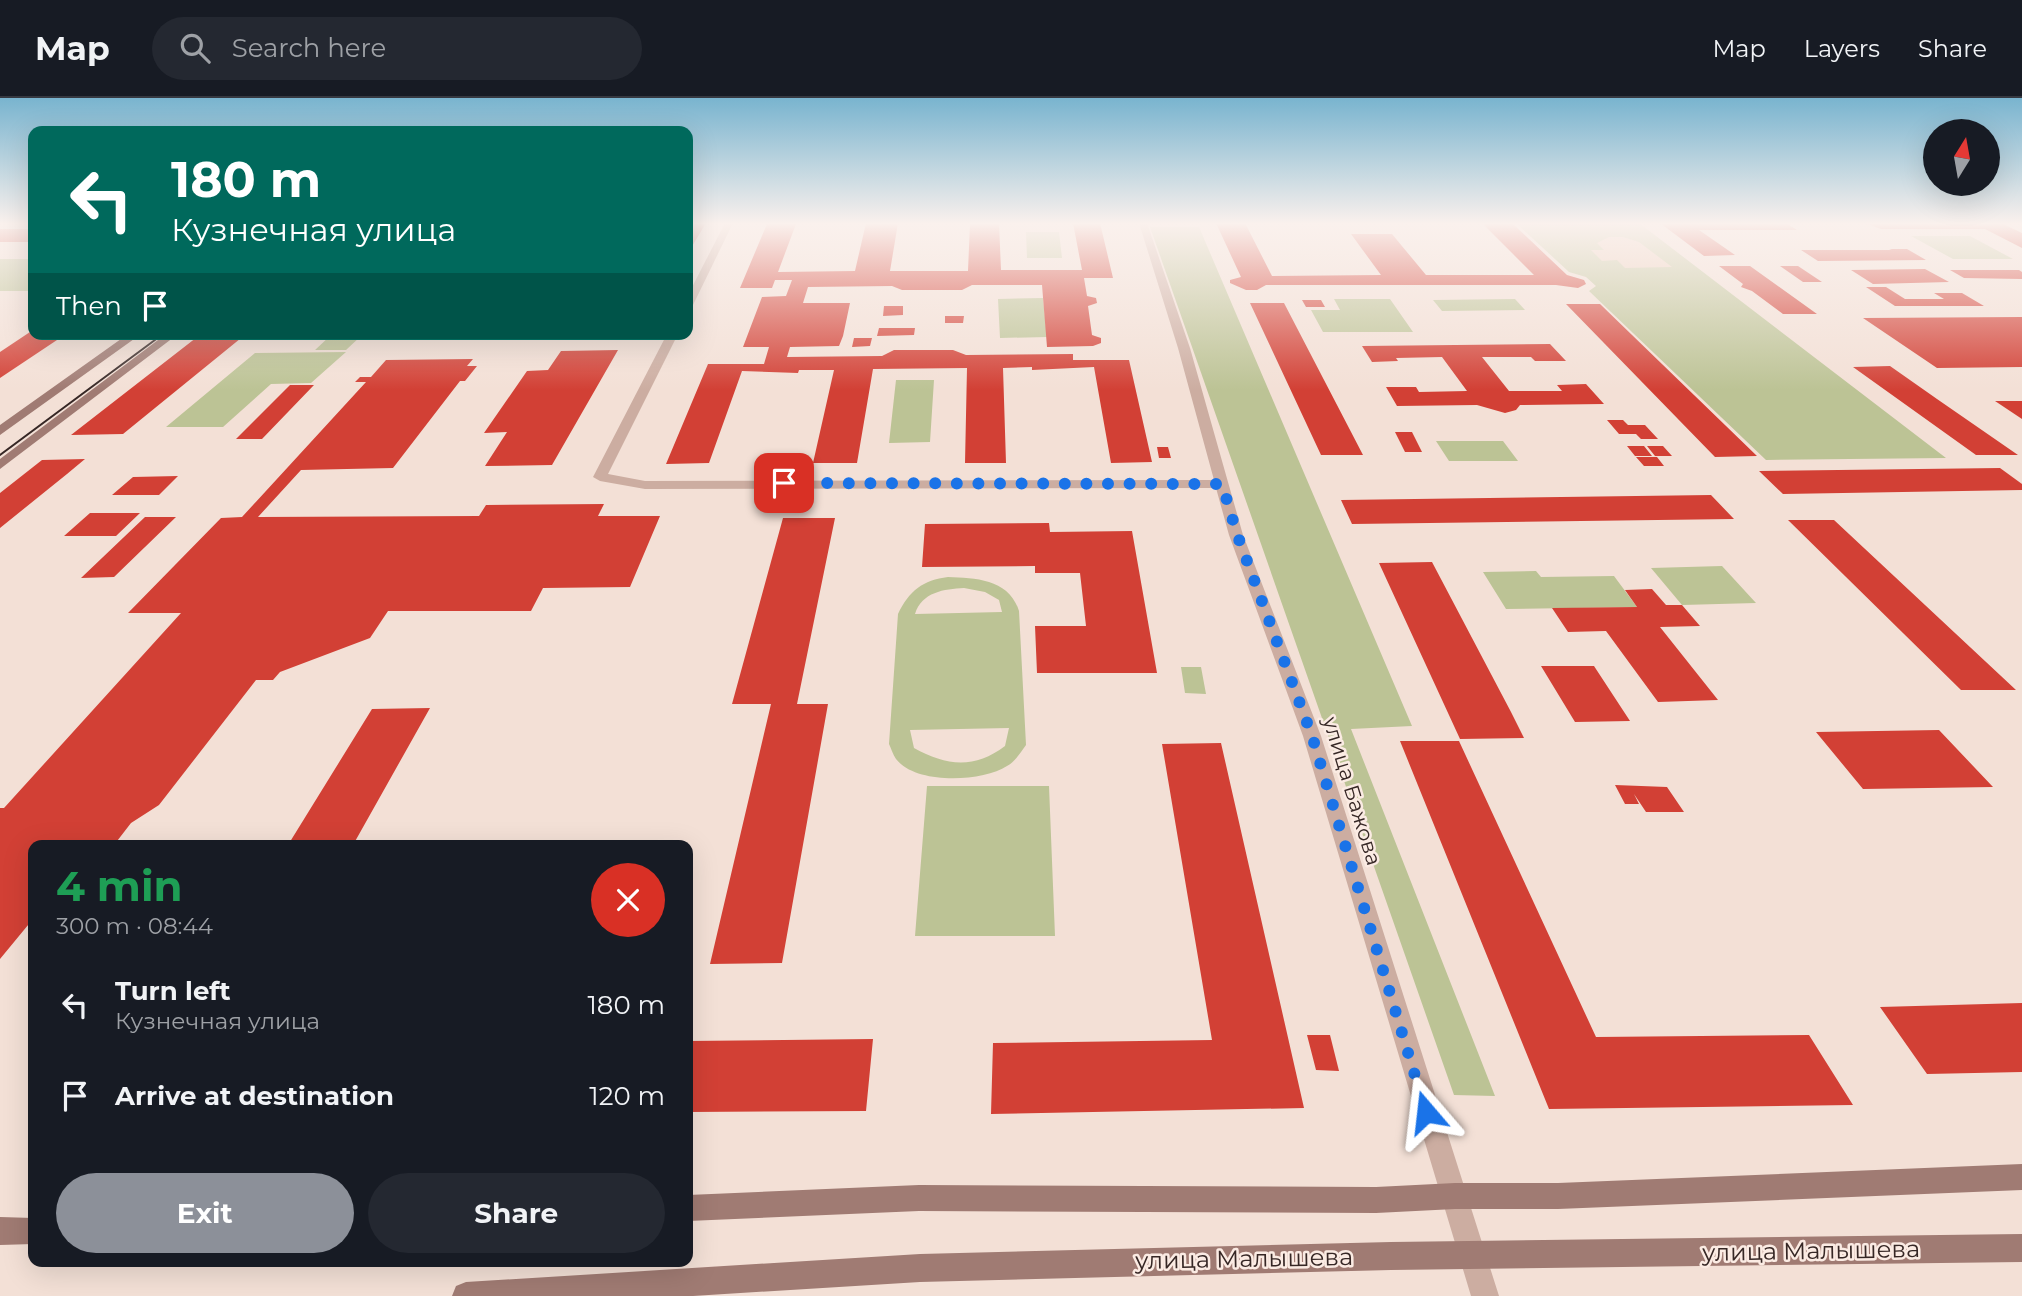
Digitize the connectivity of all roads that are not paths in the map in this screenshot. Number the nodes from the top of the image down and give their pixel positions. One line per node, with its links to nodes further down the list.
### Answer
1 (701, 279): 3 (street)
2 (1161, 279): 9 (street, улица Бажова)
3 (693, 295)
4 (128, 340): 7 (main road)
5 (165, 340): 8 (main road)
6 (670, 340): 9 (street)
7 (0, 431)
8 (0, 465)
9 (1222, 484): 11 (street, улица Бажова)
10 (2022, 1177): 11 (main road)
11 (1455, 1196): 12 (main road); 16 (street, улица Бажова)
12 (693, 1208)
13 (0, 1231): 14 (main road)
14 (28, 1231)
15 (2022, 1248): 16 (main road, улица Малышева)
16 (1472, 1255): 17 (main road, улица Малышева); 18 (street, улица Бажова)
17 (466, 1296)
18 (1485, 1296)

